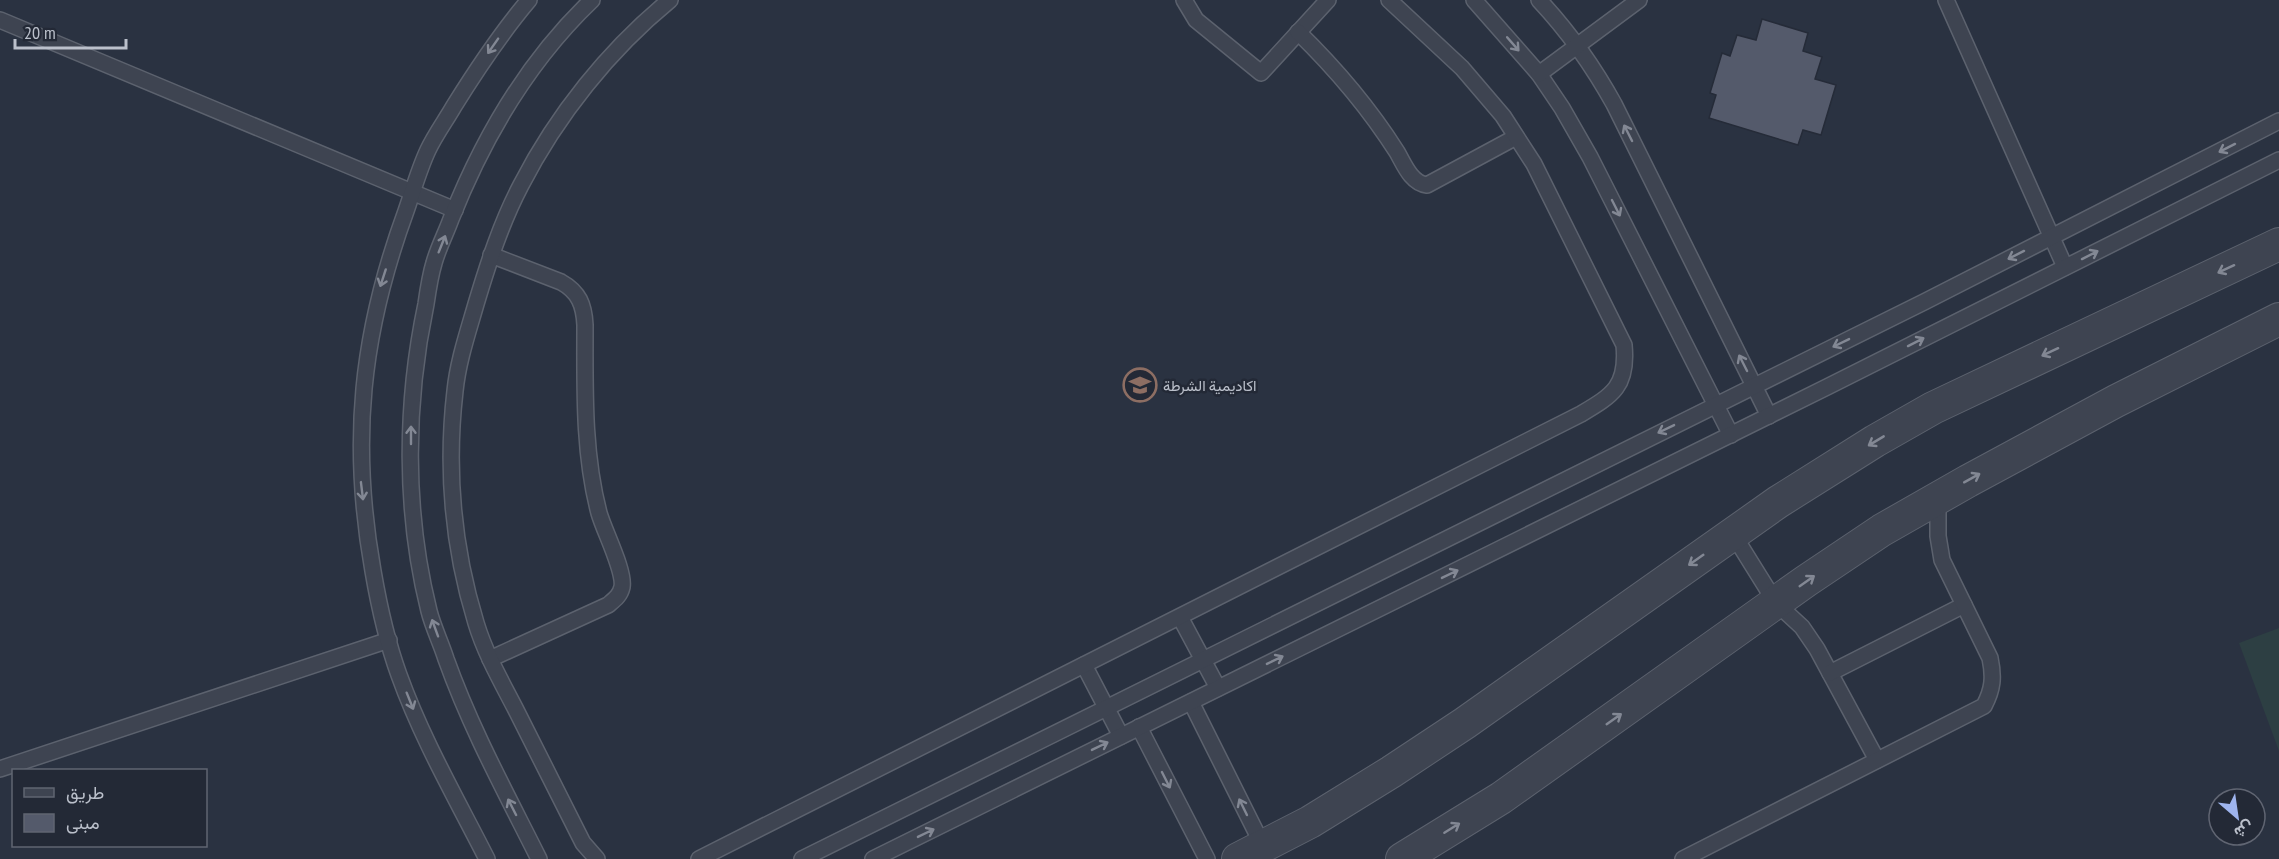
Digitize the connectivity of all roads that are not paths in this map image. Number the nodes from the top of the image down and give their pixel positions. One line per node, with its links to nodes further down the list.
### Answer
1 (529, 0): 18 (lane, one-way to 18)
2 (592, 0): 19 (lane)
3 (670, 0): 22 (lane)
4 (1184, 0): 12 (lane)
5 (1328, 0): 12 (lane)
6 (1389, 0): 16 (lane)
7 (1474, 0): 14 (lane, one-way to 14)
8 (1539, 0): 13 (lane)
9 (1639, 0): 13 (lane)
10 (1946, 0): 20 (lane)
11 (0, 20): 18 (lane)
12 (1298, 32): 16 (lane)
13 (1577, 46): 14 (lane); 25 (lane, one-way to 13)
14 (1539, 74): 26 (lane, one-way to 26)
15 (2279, 121): 20 (lane, one-way to 20)
16 (1516, 137): 33 (lane)
17 (2279, 160): 23 (lane, one-way to 17)
18 (412, 193): 19 (lane); 34 (lane, one-way to 34)
19 (455, 210): 48 (lane, one-way to 19)
20 (2051, 237): 23 (lane); 25 (lane, one-way to 25)
21 (2279, 244): 30 (street, one-way to 30)
22 (491, 255): 35 (lane); 35 (lane)
23 (2065, 267): 27 (lane, one-way to 23)
24 (2279, 319): 29 (street, one-way to 24)
25 (1754, 386): 26 (lane); 27 (lane)
26 (1716, 405): 28 (lane); 36 (lane, one-way to 36)
27 (1769, 416): 28 (lane)
28 (1731, 435): 39 (lane, one-way to 28)
29 (1938, 498): 31 (street, one-way to 29); 32 (lane)
30 (1733, 534): 31 (lane); 46 (street, one-way to 46)
31 (1776, 603): 38 (lane); 54 (street, one-way to 31)
32 (1964, 605): 38 (lane); 44 (lane)
33 (1180, 616): 36 (lane); 37 (lane)
34 (389, 640): 45 (lane); 47 (lane, one-way to 47)
35 (490, 659): 49 (lane)
36 (1202, 659): 39 (lane); 41 (lane)
37 (1084, 665): 41 (lane); 50 (lane)
38 (1830, 673): 44 (lane)
39 (1218, 688): 40 (lane)
40 (1191, 702): 42 (lane); 46 (lane, one-way to 40)
41 (1106, 707): 43 (lane); 51 (lane)
42 (1139, 728): 43 (lane); 53 (lane, one-way to 53)
43 (1121, 736): 52 (lane, one-way to 43)
44 (1877, 760): 55 (lane)
45 (0, 769)
46 (1257, 855)
47 (487, 859)
48 (539, 859)
49 (597, 859)
50 (699, 859)
51 (802, 859)
52 (873, 859)
53 (1207, 859)
54 (1402, 859)
55 (1683, 859)

